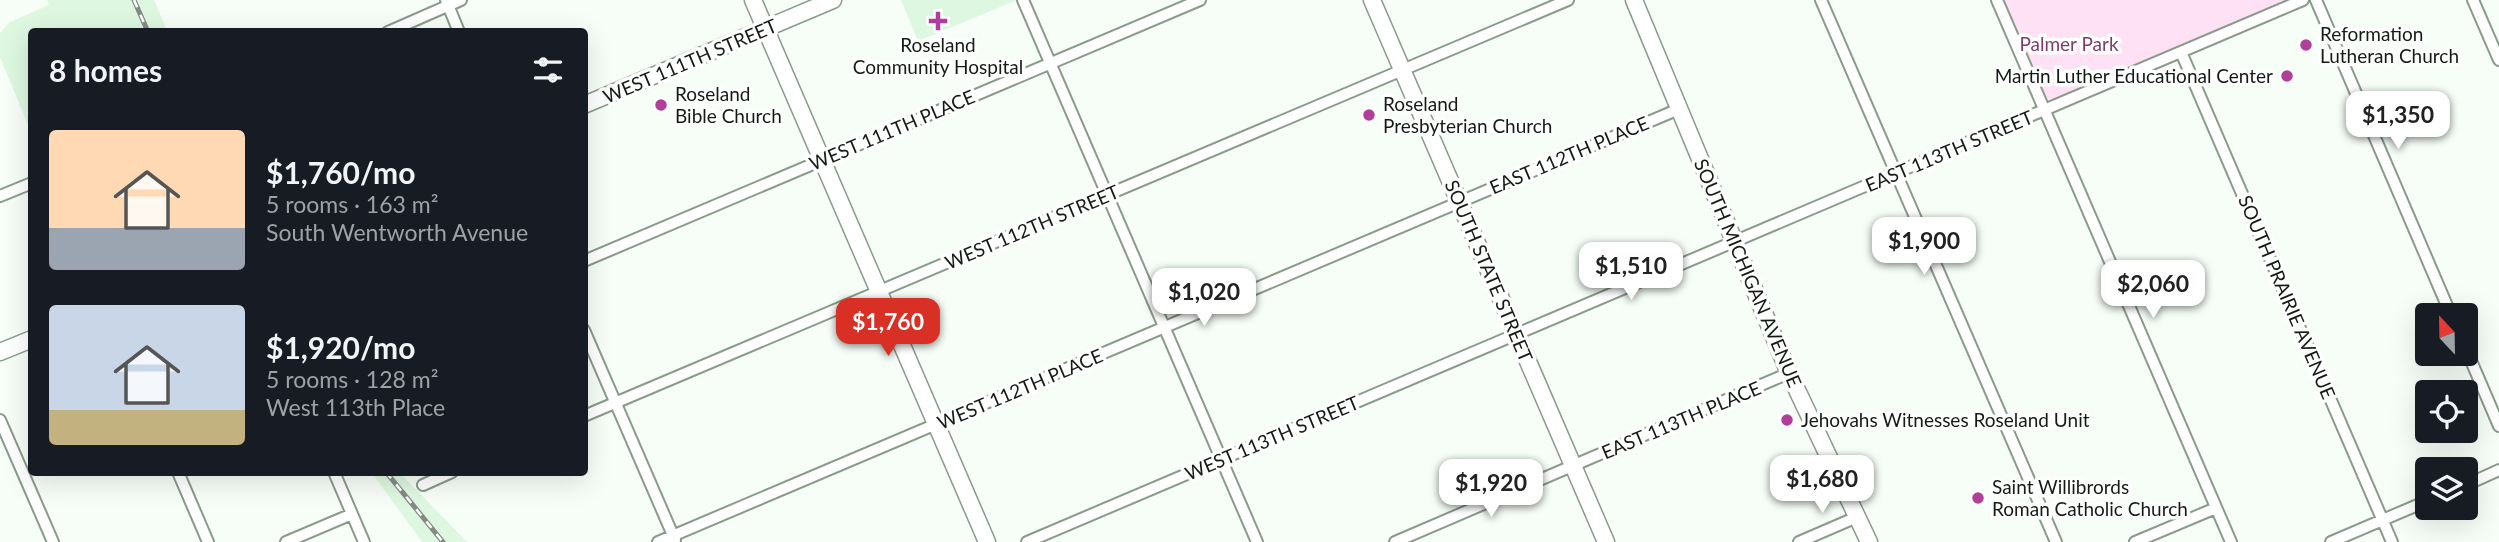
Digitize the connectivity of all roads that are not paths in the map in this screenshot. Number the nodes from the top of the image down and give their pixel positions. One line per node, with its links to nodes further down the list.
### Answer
1 (461, 0): 14 (street)
2 (753, 0): 17 (street)
3 (833, 0): 17 (street, WEST 111TH STREET)
4 (1023, 0): 20 (street)
5 (1200, 0): 20 (street, WEST 111TH PLACE)
6 (1372, 0): 21 (street, SOUTH STATE STREET)
7 (1568, 0): 21 (street, WEST 112TH STREET)
8 (1634, 0): 23 (street, SOUTH MICHIGAN AVENUE)
9 (1821, 0): 26 (street)
10 (1997, 0): 24 (street)
11 (2304, 0): 18 (street, EAST 113TH STREET)
12 (2316, 0): 34 (street)
13 (2473, 0): 19 (street)
14 (447, 3): 15 (street); 16 (street)
15 (396, 28)
16 (457, 28)
17 (765, 29): 22 (street, WEST 111TH STREET); 25 (street)
18 (2181, 52): 24 (street, EAST 113TH STREET); 59 (street, SOUTH PRAIRIE AVENUE)
19 (2499, 60)
20 (1050, 63): 25 (street, WEST 111TH PLACE); 28 (street)
21 (1402, 70): 28 (street, WEST 112TH STREET); 30 (street, SOUTH STATE STREET)
22 (588, 103)
23 (1679, 109): 30 (street, EAST 112TH PLACE); 31 (street, SOUTH MICHIGAN AVENUE)
24 (2045, 110): 26 (street, EAST 113TH STREET); 56 (street)
25 (823, 160): 32 (street, WEST 111TH PLACE); 33 (street)
26 (1896, 173): 31 (street, EAST 113TH STREET); 73 (street)
27 (28, 185): 29 (street)
28 (1107, 195): 33 (street, WEST 112TH STREET); 35 (street)
29 (0, 196)
30 (1459, 202): 35 (street, WEST 112TH PLACE); 36 (street, SOUTH STATE STREET)
31 (1734, 242): 36 (street, EAST 113TH STREET); 41 (street, SOUTH MICHIGAN AVENUE)
32 (588, 259)
33 (879, 291): 42 (street, WEST 112TH STREET); 45 (street)
34 (2446, 303)
35 (1164, 327): 45 (street, WEST 112TH PLACE); 47 (street)
36 (1516, 334): 47 (street, WEST 113TH STREET); 48 (street, SOUTH STATE STREET)
37 (588, 339): 42 (street)
38 (28, 341): 39 (street)
39 (0, 352)
40 (2473, 366): 46 (street)
41 (1789, 373): 48 (street, EAST 113TH PLACE); 58 (street, SOUTH MICHIGAN AVENUE)
42 (616, 403): 43 (street, WEST 112TH STREET); 60 (street)
43 (588, 414)
44 (0, 420): 61 (street)
45 (936, 424): 60 (street, WEST 112TH PLACE); 66 (street)
46 (2499, 426)
47 (1221, 460): 67 (street, WEST 113TH STREET); 68 (street)
48 (1573, 466): 69 (street, EAST 113TH PLACE); 70 (street, SOUTH STATE STREET)
49 (2499, 470): 53 (street)
50 (180, 476): 62 (street)
51 (336, 476): 57 (street)
52 (443, 476): 54 (street)
53 (2478, 480)
54 (423, 485)
55 (2415, 506): 59 (street)
56 (2216, 508): 74 (street); 75 (street)
57 (352, 514): 63 (street); 64 (street)
58 (1857, 517): 71 (street); 72 (street, SOUTH MICHIGAN AVENUE)
59 (2383, 520): 76 (street); 77 (street, SOUTH PRAIRIE AVENUE)
60 (674, 539): 65 (street, WEST 112TH PLACE)
61 (53, 542)
62 (208, 542)
63 (286, 542)
64 (365, 542)
65 (658, 542)
66 (987, 542)
67 (1027, 542)
68 (1256, 542)
69 (1395, 542)
70 (1606, 542)
71 (1799, 542)
72 (1869, 542)
73 (2056, 542)
74 (2135, 542)
75 (2231, 542)
76 (2331, 542)
77 (2392, 542)

